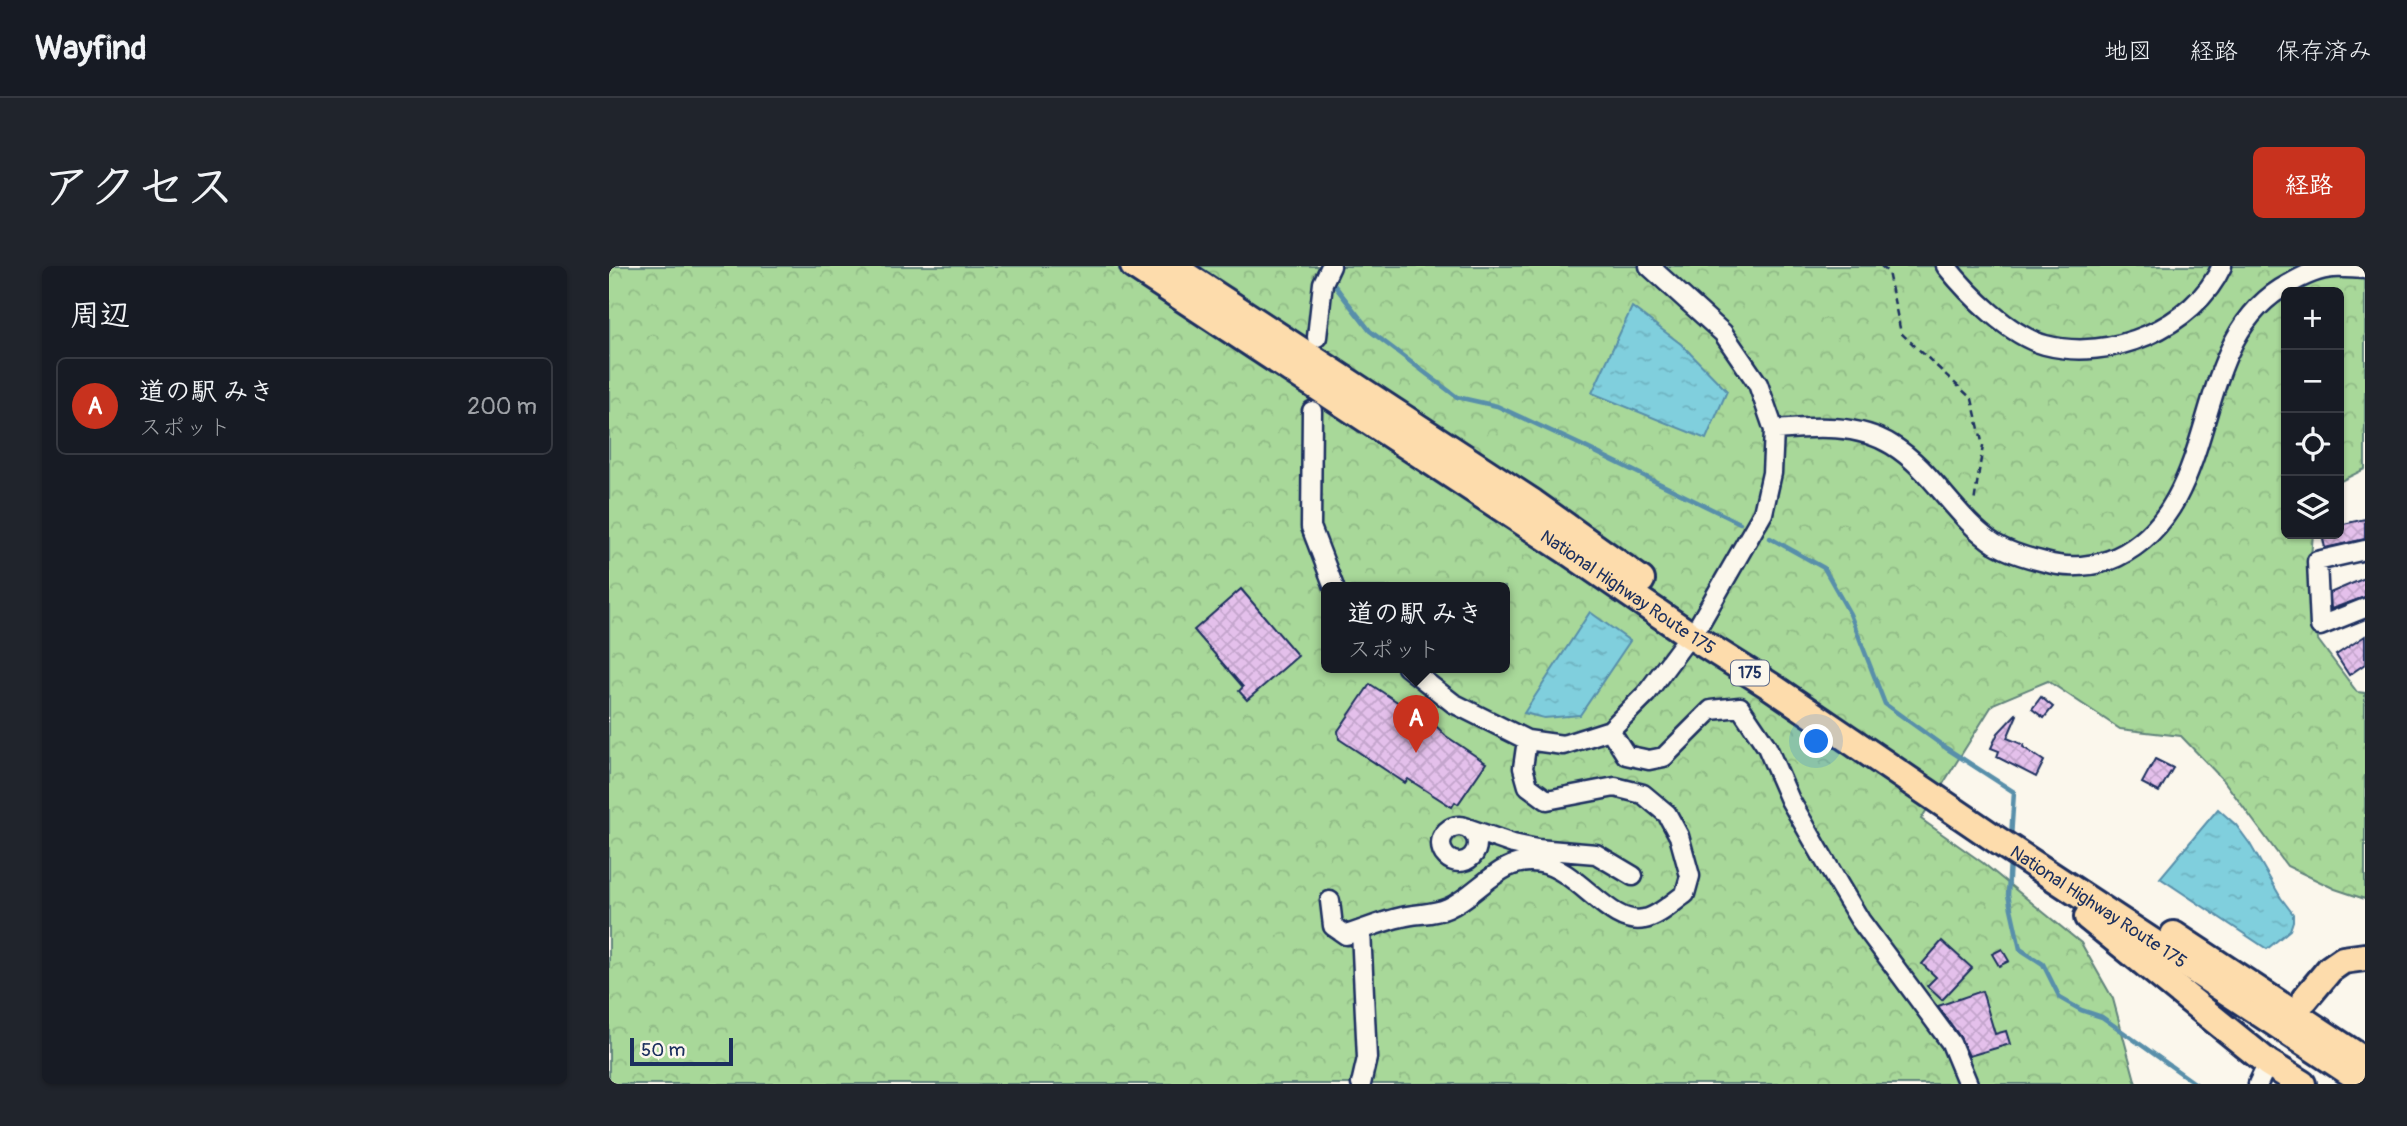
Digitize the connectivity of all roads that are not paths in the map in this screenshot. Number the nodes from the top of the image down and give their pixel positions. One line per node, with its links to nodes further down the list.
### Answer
1 (1134, 266): 14 (highway, National Highway Route 175 / 175)
2 (1171, 266): 14 (highway, National Highway Route 175 / 175)
3 (1331, 266): 8 (street)
4 (1649, 266): 10 (street)
5 (1946, 266): 6 (street)
6 (2222, 266)
7 (2365, 269): 10 (street)
8 (1317, 337)
9 (1312, 411): 12 (street)
10 (1774, 430): 14 (street)
11 (2365, 550): 13 (street)
12 (1332, 582)
13 (2365, 608)
14 (1695, 629): 16 (street); 19 (highway, National Highway Route 175 / 175); 27 (highway, National Highway Route 175 / 175)
15 (1415, 673): 17 (street)
16 (1610, 730): 17 (street); 31 (street)
17 (1527, 740): 22 (street)
18 (1467, 828): 20 (street); 20 (street); 21 (street)
19 (1997, 840): 28 (highway); 29 (highway, National Highway Route 175 / 175)
20 (1468, 859): 22 (street)
21 (1633, 876)
22 (1485, 882): 24 (street)
23 (1330, 901): 24 (street)
24 (1361, 930): 30 (street)
25 (2365, 957): 26 (highway)
26 (2305, 999)
27 (2359, 1053)
28 (2268, 1063): 32 (highway)
29 (2365, 1083)
30 (1361, 1084)
31 (1968, 1084)
32 (2302, 1084)

